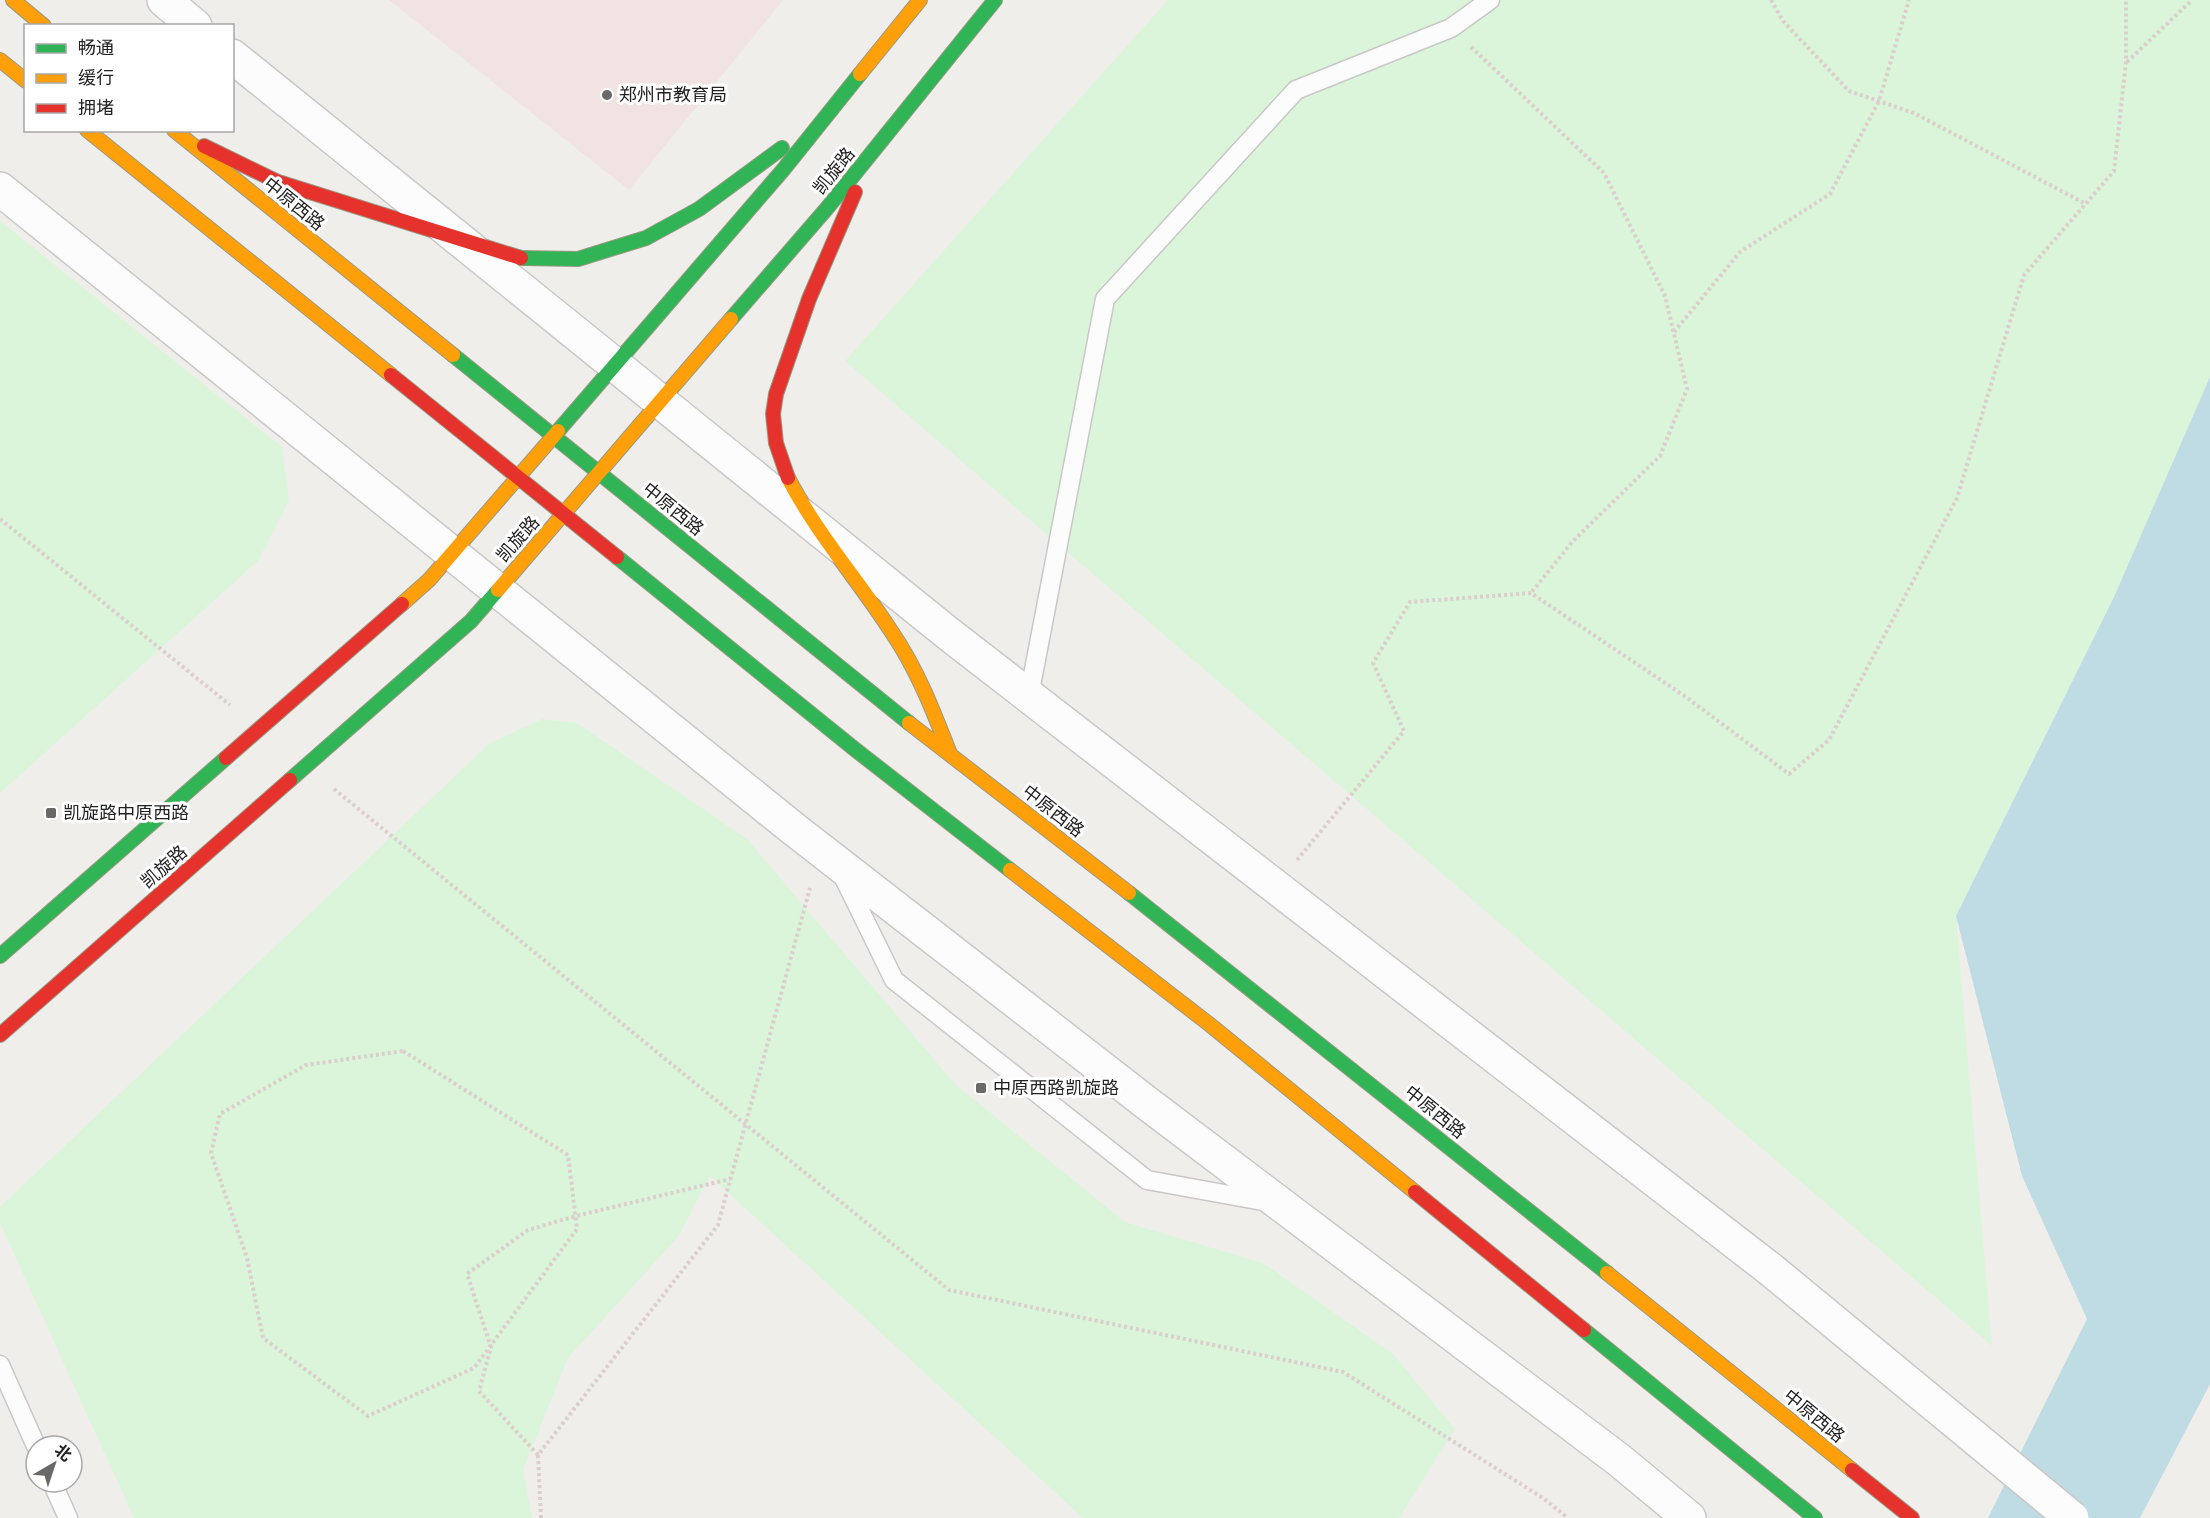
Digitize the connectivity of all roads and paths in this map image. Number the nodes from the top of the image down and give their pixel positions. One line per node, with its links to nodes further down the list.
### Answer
1 (13, 0): 10 (main road)
2 (164, 0): 11 (street)
3 (920, 0): 18 (main road)
4 (995, 0): 21 (main road, 凯旋路)
5 (1490, 0): 12 (lane)
6 (1771, 0): 17 (path)
7 (1909, 0): 17 (path)
8 (2126, 0): 15 (path)
9 (2192, 0): 15 (path)
10 (42, 24)
11 (193, 24)
12 (1451, 28): 25 (path); 37 (lane)
13 (234, 58): 24 (street)
14 (0, 60): 16 (main road)
15 (2126, 62): 23 (path)
16 (24, 79)
17 (1879, 101): 23 (path); 25 (path)
18 (831, 110): 24 (main road); 26 (main road)
19 (89, 132): 30 (main road)
20 (176, 132): 24 (main road); 28 (main road, 中原西路)
21 (875, 148): 27 (main road, 凯旋路); 33 (main road)
22 (0, 189): 34 (street)
23 (2086, 204): 36 (path)
24 (460, 239): 26 (street)
25 (1674, 333): 36 (path)
26 (615, 364): 27 (street); 28 (main road)
27 (660, 401): 29 (main road, 凯旋路); 33 (street)
28 (553, 436): 29 (main road, 中原西路); 30 (main road)
29 (599, 472): 31 (main road, 凯旋路); 39 (main road, 中原西路)
30 (517, 478): 31 (main road); 34 (main road)
31 (563, 514): 35 (main road, 凯旋路); 58 (main road)
32 (0, 519): 38 (path)
33 (815, 526): 37 (street); 39 (main road)
34 (452, 553): 35 (street); 38 (main road)
35 (497, 590): 40 (main road, 凯旋路); 41 (street)
36 (1531, 593): 42 (path)
37 (1029, 696): 42 (street)
38 (260, 729): 43 (main road)
39 (950, 754): 59 (main road, 中原西路)
40 (306, 766): 44 (main road, 凯旋路); 45 (path)
41 (828, 856): 45 (path); 47 (street); 47 (lane)
42 (1275, 886): 60 (street, bridge)
43 (0, 956)
44 (0, 1035)
45 (746, 1123): 46 (path); 56 (path)
46 (730, 1179): 48 (path); 52 (path)
47 (1281, 1204): 57 (street)
48 (576, 1216): 49 (path); 49 (path); 49 (path)
49 (491, 1347): 52 (path)
50 (0, 1365): 51 (lane)
51 (31, 1434)
52 (538, 1455): 55 (path)
53 (57, 1494): 54 (lane)
54 (68, 1518)
55 (541, 1518)
56 (1568, 1518)
57 (1689, 1518)
58 (1815, 1518)
59 (1912, 1518)
60 (2072, 1518)

